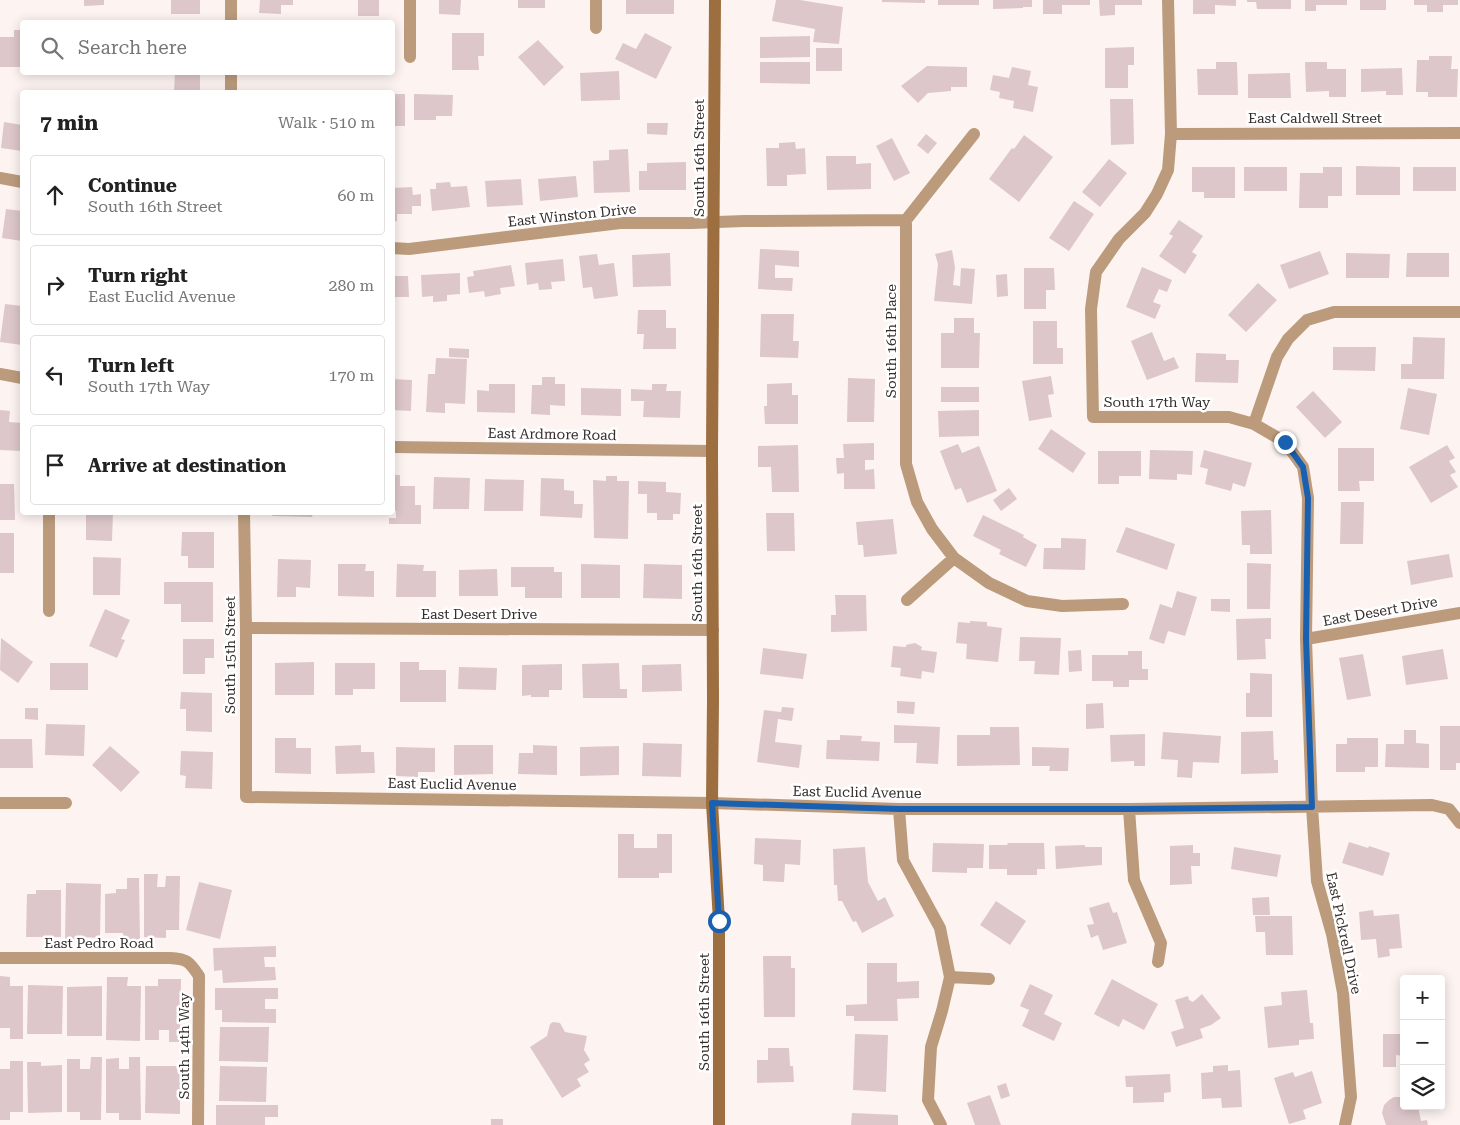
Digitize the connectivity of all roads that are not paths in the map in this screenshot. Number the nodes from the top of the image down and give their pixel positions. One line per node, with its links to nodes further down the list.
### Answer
1 (231, 0): 6 (street)
2 (410, 0): 8 (street)
3 (596, 0): 7 (street)
4 (715, 0): 17 (main road, South 16th Street)
5 (1168, 0): 13 (street, South 17th Way)
6 (231, 20)
7 (596, 28)
8 (410, 58)
9 (231, 75): 10 (street)
10 (231, 90)
11 (1460, 133): 13 (street, East Caldwell Street)
12 (974, 134): 16 (street)
13 (1171, 134): 22 (street, South 17th Way)
14 (0, 178): 15 (street)
15 (20, 182)
16 (906, 220): 17 (street, East Winston Drive); 27 (street, South 16th Place)
17 (714, 222): 18 (street, East Winston Drive); 24 (main road, South 16th Street)
18 (395, 248)
19 (1460, 312): 22 (street)
20 (0, 374): 21 (street)
21 (20, 378)
22 (1254, 424): 34 (street, South 17th Way)
23 (395, 447): 24 (street, East Ardmore Road)
24 (712, 451): 33 (main road, South 16th Street)
25 (49, 515): 30 (street)
26 (244, 515): 32 (street, South 15th Street)
27 (954, 558): 28 (street); 29 (street, South 16th Place)
28 (907, 600)
29 (1123, 604)
30 (49, 611)
31 (1460, 613): 34 (street, East Desert Drive)
32 (246, 628): 33 (street, East Desert Drive); 35 (street, South 15th Street)
33 (713, 630): 38 (main road, South 16th Street)
34 (1306, 639): 39 (street, South 17th Way)
35 (246, 797): 38 (street, East Euclid Avenue)
36 (0, 803): 37 (street)
37 (66, 803)
38 (712, 803): 40 (street, East Euclid Avenue); 49 (main road, South 16th Street)
39 (1312, 807): 41 (street, East Euclid Avenue); 42 (street, East Euclid Avenue); 51 (street, East Pickrell Drive)
40 (899, 809): 41 (street, East Euclid Avenue); 46 (street)
41 (1129, 809): 44 (street)
42 (1460, 823)
43 (0, 958): 45 (street, East Pedro Road)
44 (1158, 962)
45 (194, 968): 48 (street, South 14th Way)
46 (950, 977): 47 (street); 50 (street)
47 (989, 979)
48 (198, 1125)
49 (719, 1125)
50 (941, 1125)
51 (1345, 1125)

